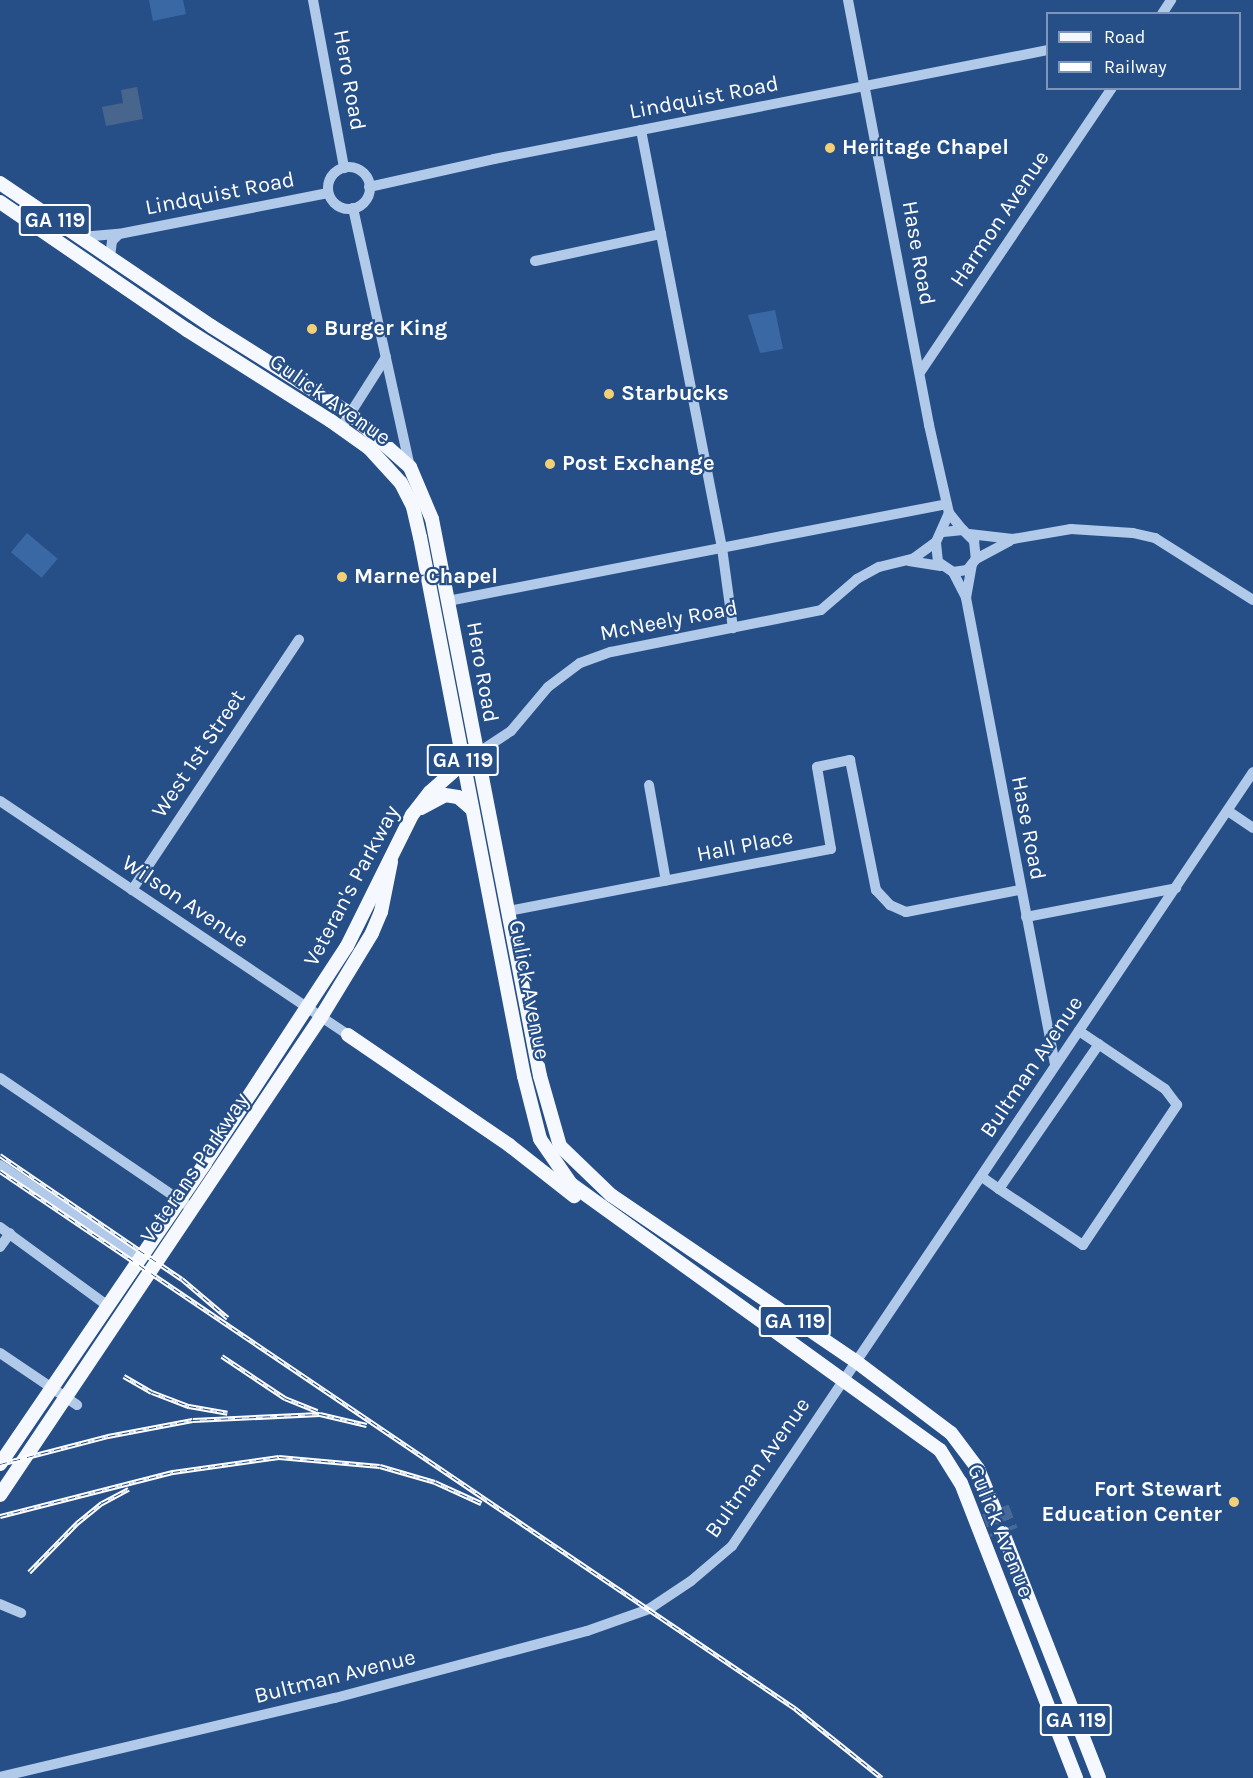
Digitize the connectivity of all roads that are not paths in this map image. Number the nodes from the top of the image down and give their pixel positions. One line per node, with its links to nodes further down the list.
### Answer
1 (313, 0): 7 (street, Hero Road)
2 (848, 0): 4 (street, Hase Road)
3 (1046, 50): 4 (street, Lindquist Road)
4 (863, 87): 6 (street, Lindquist Road); 19 (street, Hase Road)
5 (1111, 90): 19 (street, Harmon Avenue)
6 (642, 130): 9 (street, Lindquist Road); 14 (street)
7 (344, 168): 9 (street); 10 (street)
8 (0, 183): 15 (main road, Gulick Avenue / GA 119)
9 (369, 187): 12 (street)
10 (328, 193): 12 (street); 13 (street, Lindquist Road)
11 (0, 202): 21 (main road, Gulick Avenue / GA 119)
12 (353, 208): 18 (street)
13 (119, 234): 15 (street, Lindquist Road); 16 (street, Lindquist Road)
14 (661, 234): 17 (street); 27 (street)
15 (81, 237): 16 (main road, Gulick Avenue / GA 119)
16 (110, 257): 20 (main road, Gulick Avenue / GA 119)
17 (535, 261)
18 (386, 357): 20 (street); 22 (street)
19 (921, 371): 23 (street, Hase Road)
20 (349, 413): 21 (street); 22 (main road, Gulick Avenue / GA 119)
21 (341, 428): 38 (main road, Gulick Avenue / GA 119)
22 (410, 467): 34 (main road, Hero Road / GA 119)
23 (948, 508): 24 (street); 25 (street); 27 (street)
24 (966, 532): 25 (street); 26 (street); 29 (street)
25 (939, 537): 28 (street, McNeely Road); 30 (street)
26 (1013, 539): 29 (street); 33 (street)
27 (722, 548): 34 (street); 35 (street)
28 (906, 560): 30 (street); 35 (street, McNeely Road)
29 (974, 562): 31 (street); 32 (street)
30 (941, 566): 31 (street)
31 (953, 572): 32 (street)
32 (966, 598): 50 (street, Hase Road)
33 (1253, 600)
34 (448, 601): 37 (main road, Hero Road / GA 119)
35 (733, 628): 37 (street, McNeely Road)
36 (299, 640): 49 (street, West 1st Street)
37 (476, 754): 38 (street, McNeely Road); 51 (main road, Hero Road / GA 119)
38 (464, 762): 42 (main road, Gulick Avenue / GA 119); 44 (main road, Veteran's Parkway)
39 (1253, 772): 43 (street, Bultman Avenue)
40 (649, 785): 47 (street)
41 (0, 801): 49 (street, Wilson Avenue)
42 (472, 809): 44 (main road); 66 (main road, Gulick Avenue / GA 119)
43 (1228, 812): 45 (street); 48 (street, Bultman Avenue)
44 (412, 815): 46 (main road, Veteran's Parkway)
45 (1253, 828)
46 (393, 850): 53 (main road, Veteran's Parkway); 54 (main road, Veterans Parkway)
47 (666, 881): 50 (street, Hall Place); 51 (street, Hall Place)
48 (1176, 888): 52 (street); 55 (street, Bultman Avenue)
49 (132, 890): 53 (street, Wilson Avenue)
50 (1019, 890): 52 (street, Hase Road)
51 (508, 911): 71 (main road, Hero Road / GA 119)
52 (1026, 917): 58 (street, Hase Road)
53 (307, 1008): 54 (street, Wilson Avenue); 63 (main road, Veterans Parkway)
54 (321, 1017): 56 (street, Wilson Avenue); 64 (main road, Veterans Parkway)
55 (1079, 1031): 57 (street); 58 (street, Bultman Avenue)
56 (348, 1035): 66 (main road)
57 (1099, 1044): 62 (street); 62 (street)
58 (1055, 1064): 61 (street, Bultman Avenue)
59 (0, 1078): 63 (street)
60 (0, 1165): 68 (street)
61 (982, 1177): 62 (street); 71 (street, Bultman Avenue)
62 (999, 1189)
63 (180, 1200): 64 (street); 68 (main road, Veterans Parkway)
64 (193, 1209): 74 (main road, Veterans Parkway)
65 (5, 1230): 67 (street); 69 (street)
66 (648, 1241): 72 (main road, Gulick Avenue / GA 119)
67 (0, 1247)
68 (140, 1259): 69 (main road, Veterans Parkway)
69 (108, 1306): 73 (main road, Veterans Parkway)
70 (0, 1353): 73 (street)
71 (854, 1360): 72 (street, Bultman Avenue); 77 (main road, GA 119)
72 (842, 1379): 81 (street, Bultman Avenue); 82 (main road, Gulick Avenue / GA 119)
73 (52, 1389): 74 (street); 75 (main road, Veterans Parkway)
74 (72, 1402): 76 (main road, Veterans Parkway)
75 (1, 1463)
76 (0, 1495)
77 (994, 1507)
78 (1004, 1532): 83 (main road, GA 119)
79 (0, 1604): 80 (street)
80 (21, 1613)
81 (0, 1777)
82 (1076, 1778)
83 (1099, 1778)

